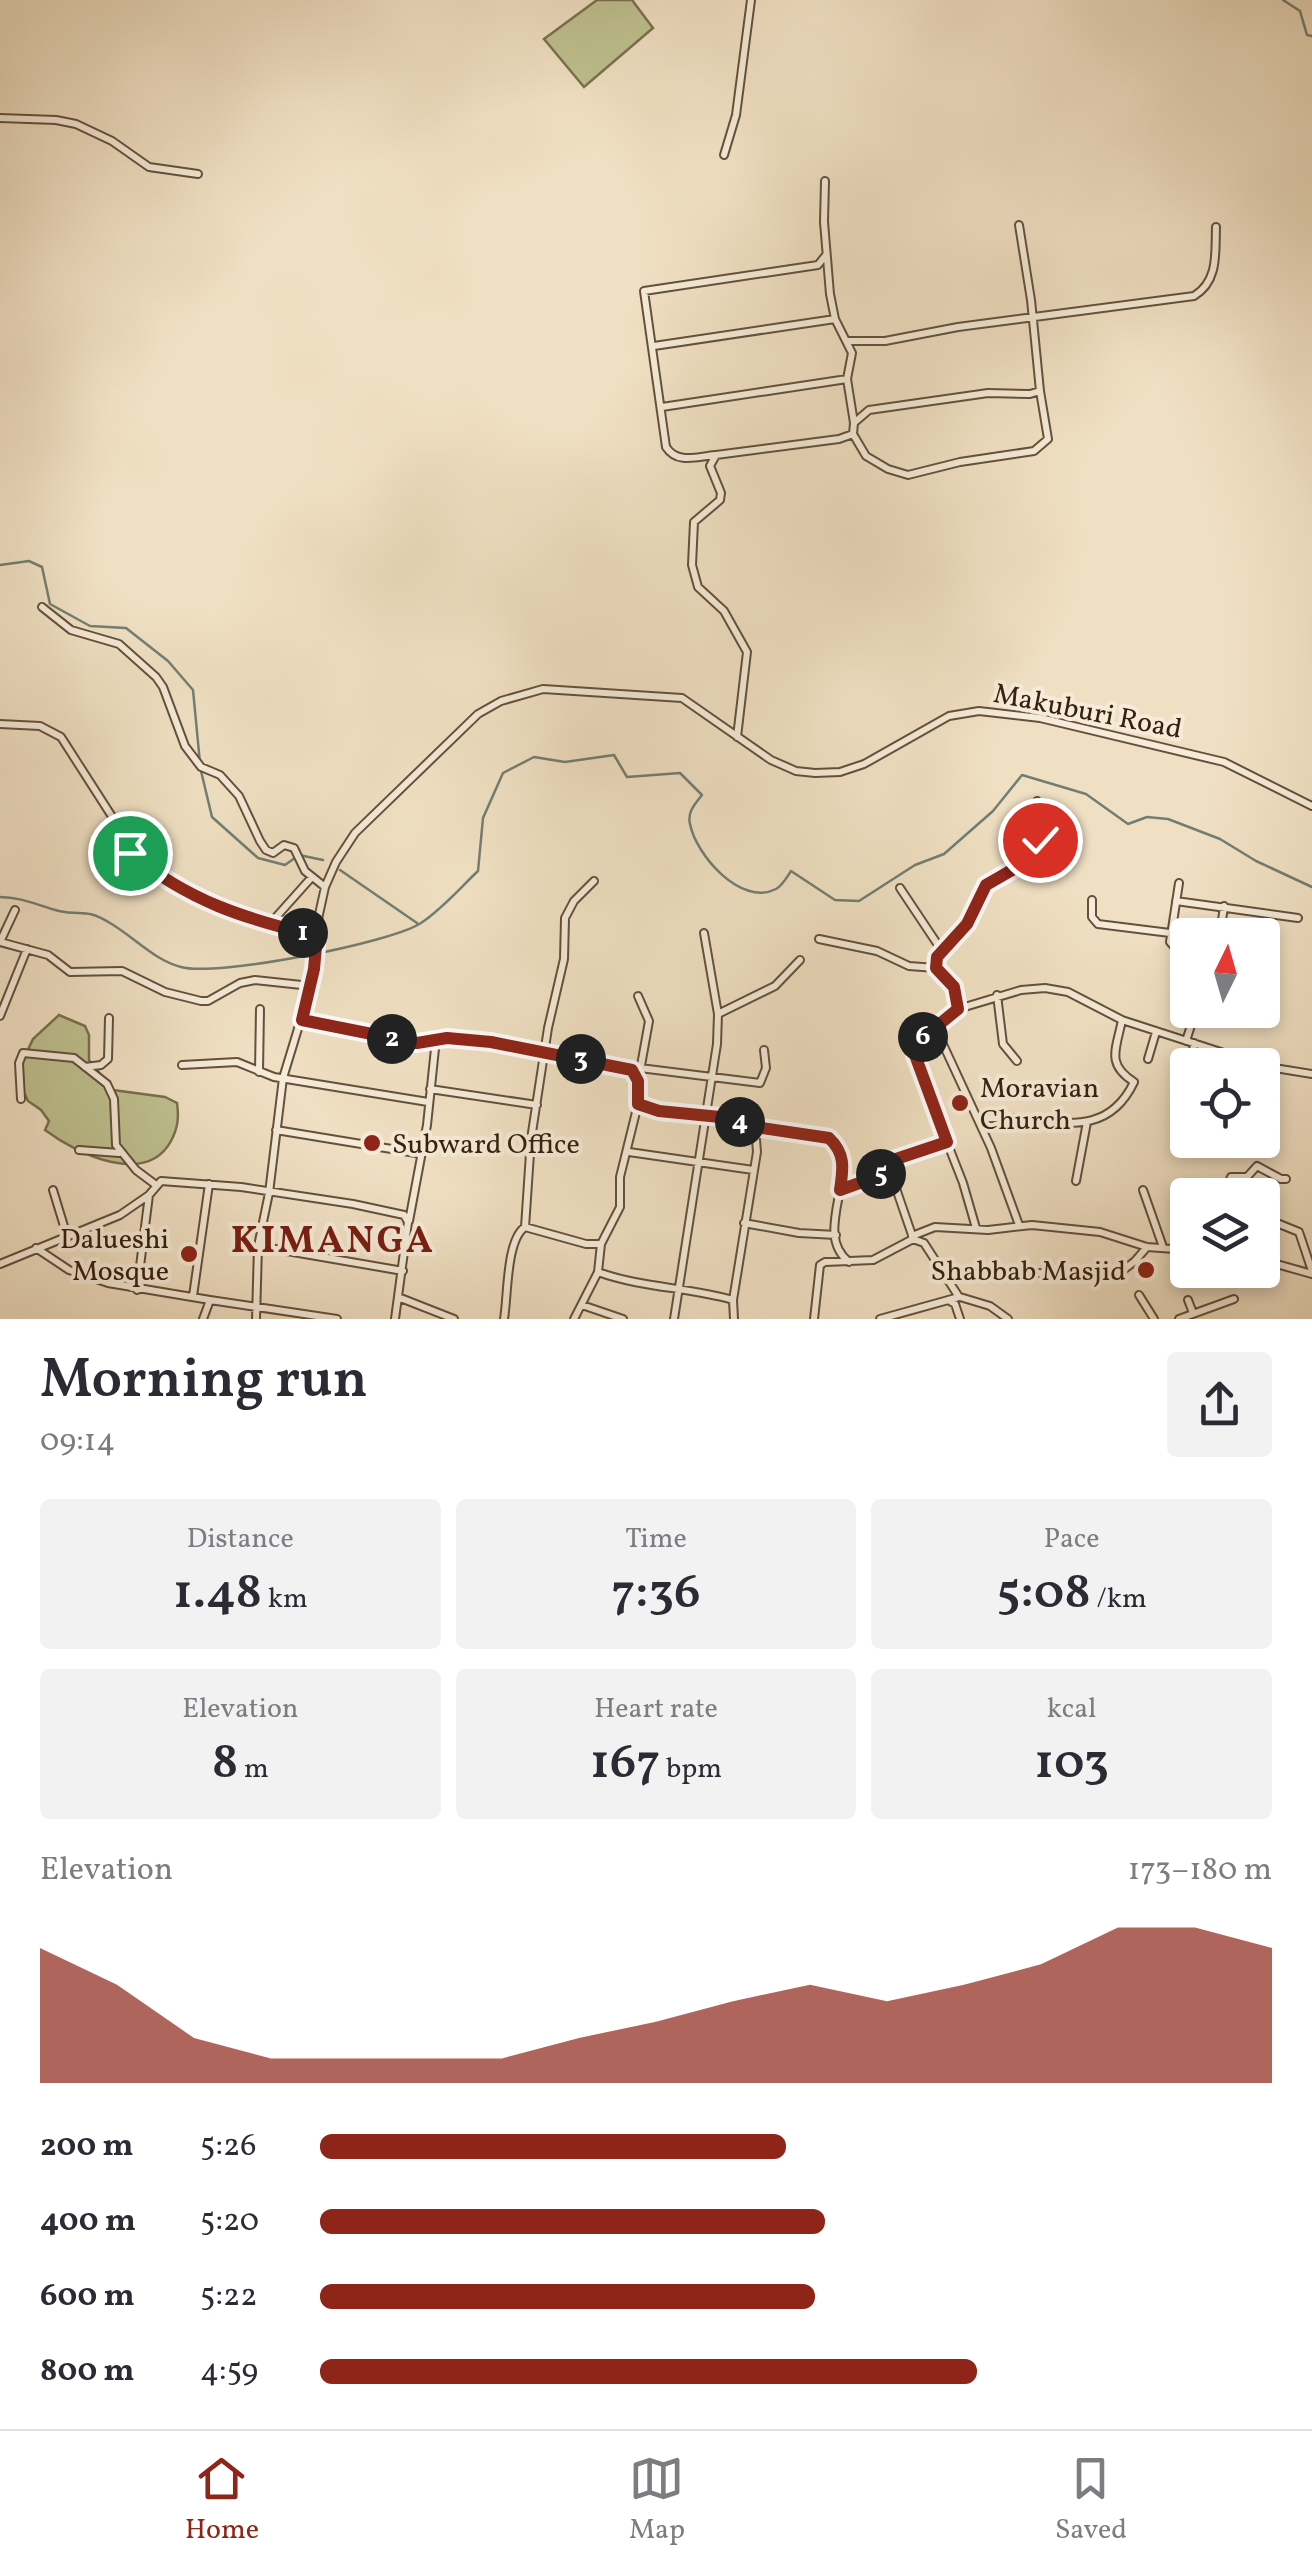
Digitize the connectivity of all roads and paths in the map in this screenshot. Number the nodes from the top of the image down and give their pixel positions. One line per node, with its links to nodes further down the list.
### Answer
1 (752, 0): 3 (street)
2 (0, 118): 4 (street)
3 (724, 155)
4 (198, 174)
5 (825, 181): 8 (street)
6 (1019, 225): 9 (street)
7 (1216, 227): 9 (street)
8 (827, 254): 10 (street); 12 (street)
9 (1032, 316): 11 (street); 14 (street)
10 (835, 319): 11 (street); 12 (street)
11 (848, 341): 13 (street)
12 (654, 346): 15 (street)
13 (847, 379): 15 (street); 16 (street)
14 (1040, 391): 16 (street); 17 (street)
15 (662, 406): 18 (street)
16 (854, 423): 17 (street)
17 (853, 434): 18 (street)
18 (716, 455): 21 (street)
19 (42, 607): 24 (street)
20 (0, 724): 36 (street)
21 (737, 737): 23 (street, Makuburi Road); 27 (street, Makuburi Road)
22 (1037, 801): 43 (street)
23 (1312, 806)
24 (311, 878): 27 (street); 36 (street)
25 (594, 881): 64 (street)
26 (1179, 883): 30 (street)
27 (325, 888): 39 (street, Makuburi Road)
28 (900, 888): 43 (street)
29 (1092, 900): 38 (street)
30 (1176, 901): 31 (street); 33 (street)
31 (1224, 906): 34 (street); 35 (street)
32 (15, 910): 41 (street)
33 (1173, 918)
34 (1222, 918)
35 (1298, 918)
36 (268, 925): 39 (street)
37 (704, 933): 51 (street)
38 (1170, 933)
39 (317, 936): 46 (street, Makuburi Road)
40 (818, 939): 45 (street)
41 (0, 942): 42 (street)
42 (27, 949): 46 (street); 52 (street)
43 (942, 951): 45 (street)
44 (800, 960): 51 (street)
45 (936, 968): 50 (street)
46 (311, 986): 54 (street, Makuburi Road)
47 (997, 995): 50 (street); 55 (street); 66 (street)
48 (638, 996): 69 (street)
49 (260, 1009): 71 (street)
50 (958, 1009): 56 (street)
51 (718, 1014): 73 (street)
52 (0, 1016)
53 (109, 1018): 68 (street)
54 (302, 1020): 59 (street); 74 (street, Makuburi Road)
55 (1122, 1020): 58 (street); 83 (street)
56 (936, 1027): 82 (street); 86 (street)
57 (1193, 1028): 60 (street)
58 (1156, 1032): 60 (street); 65 (street)
59 (436, 1040): 64 (street); 76 (street)
60 (1190, 1042): 61 (street); 62 (street)
61 (1190, 1048)
62 (1209, 1048)
63 (764, 1050): 73 (street)
64 (544, 1055): 75 (street); 80 (street)
65 (1148, 1059)
66 (1017, 1062)
67 (182, 1065): 71 (street)
68 (85, 1066): 77 (street); 89 (street)
69 (640, 1068): 73 (street); 75 (street)
70 (1280, 1068): 72 (street)
71 (259, 1072): 74 (street)
72 (1312, 1074)
73 (712, 1076): 81 (street)
74 (283, 1078): 78 (street); 85 (street, Makuburi Road)
75 (638, 1081): 79 (street)
76 (430, 1088): 78 (street); 80 (street)
77 (21, 1100)
78 (428, 1102): 90 (street)
79 (638, 1104): 81 (street); 88 (street)
80 (537, 1105): 110 (street)
81 (708, 1117): 84 (street); 91 (street)
82 (978, 1120): 83 (street); 109 (street)
83 (1086, 1122): 98 (street)
84 (755, 1127): 92 (street); 102 (street)
85 (276, 1130): 90 (street); 104 (street, Makuburi Road)
86 (947, 1142): 93 (street); 111 (street)
87 (80, 1150): 89 (street)
88 (629, 1152): 91 (street); 115 (street)
89 (120, 1153): 100 (street)
90 (422, 1154): 106 (street)
91 (700, 1162): 92 (street); 128 (street)
92 (753, 1170): 107 (street)
93 (890, 1172): 102 (street); 114 (street)
94 (1231, 1178): 95 (street)
95 (1279, 1178)
96 (1280, 1178): 97 (street)
97 (1286, 1178)
98 (1076, 1181)
99 (208, 1184): 100 (street); 104 (street); 131 (street)
100 (156, 1185): 105 (street)
101 (53, 1190): 113 (street)
102 (840, 1190): 112 (street)
103 (1143, 1190): 119 (street)
104 (268, 1193): 106 (street); 116 (street, Makuburi Road)
105 (149, 1195): 113 (street); 129 (street)
106 (408, 1222): 124 (street)
107 (744, 1223): 112 (street); 136 (street)
108 (1280, 1224): 127 (street)
109 (1019, 1226): 111 (street); 117 (street)
110 (525, 1227): 115 (street); 147 (street)
111 (976, 1228): 114 (street)
112 (836, 1235): 121 (street)
113 (67, 1236): 118 (street)
114 (912, 1237): 121 (street); 133 (street)
115 (601, 1244): 126 (street)
116 (258, 1246): 124 (street); 140 (street, Makuburi Road)
117 (1147, 1247): 119 (street); 125 (street)
118 (36, 1248): 122 (street); 129 (street)
119 (1163, 1248): 120 (street)
120 (1170, 1249)
121 (849, 1262): 152 (street)
122 (0, 1264)
123 (1280, 1265): 127 (street)
124 (403, 1271): 132 (street)
125 (1008, 1271)
126 (598, 1272): 128 (street); 139 (street)
127 (1312, 1273)
128 (679, 1288): 136 (street); 150 (street)
129 (137, 1290): 131 (street)
130 (1139, 1295): 156 (street)
131 (193, 1296): 135 (street)
132 (398, 1297): 145 (street); 146 (street)
133 (959, 1297): 137 (street); 155 (street)
134 (1234, 1299): 141 (street)
135 (210, 1300): 140 (street); 142 (street)
136 (733, 1300): 151 (street)
137 (948, 1300): 153 (street); 154 (street)
138 (1188, 1300): 141 (street)
139 (582, 1305): 148 (street); 149 (street)
140 (257, 1306): 143 (street, Makuburi Road); 144 (street)
141 (1193, 1313): 157 (street)
142 (203, 1319)
143 (256, 1319)
144 (337, 1319)
145 (394, 1319)
146 (454, 1319)
147 (504, 1319)
148 (574, 1319)
149 (623, 1319)
150 (674, 1319)
151 (734, 1319)
152 (814, 1319)
153 (880, 1319)
154 (960, 1319)
155 (1008, 1319)
156 (1154, 1319)
157 (1178, 1319)

